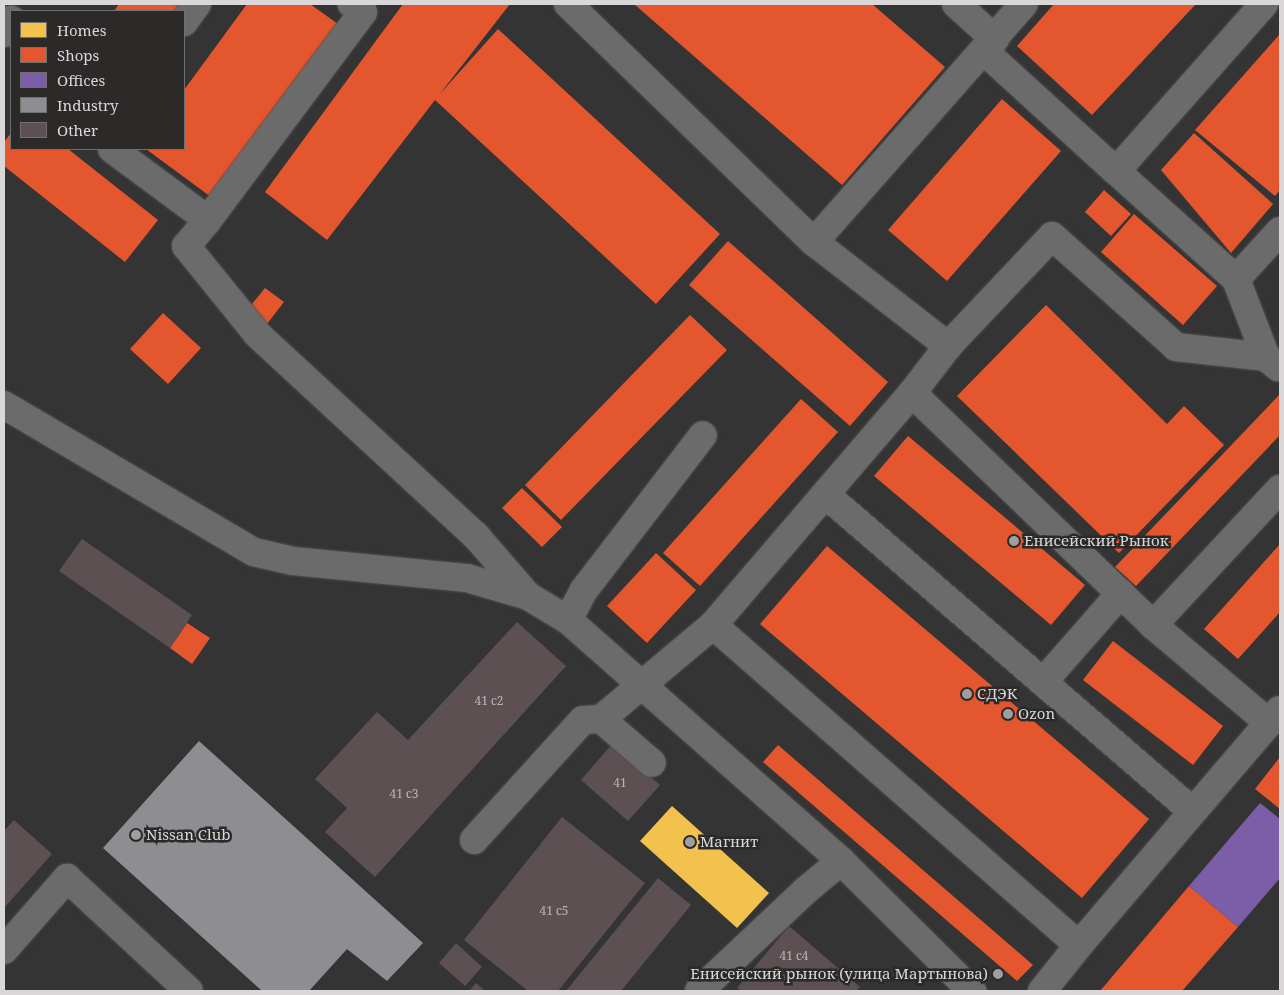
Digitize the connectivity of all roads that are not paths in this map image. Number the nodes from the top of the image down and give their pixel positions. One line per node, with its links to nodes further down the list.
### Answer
1 (197, 4): 7 (street)
2 (352, 4): 13 (street)
3 (568, 4): 15 (street)
4 (956, 4): 10 (street)
5 (1024, 4): 10 (street)
6 (1264, 4): 12 (street)
7 (185, 21)
8 (10, 22): 9 (street)
9 (4, 33)
10 (989, 45): 12 (street); 15 (street)
11 (113, 150): 13 (street)
12 (1116, 171): 16 (street)
13 (208, 220): 25 (street)
14 (1280, 231): 16 (street)
15 (814, 242): 17 (street)
16 (1236, 279): 18 (street)
17 (948, 346): 18 (street); 19 (street)
18 (1273, 363)
19 (912, 393): 23 (street); 24 (street)
20 (4, 405): 25 (street)
21 (703, 435): 26 (street)
22 (1280, 489): 28 (street)
23 (825, 494): 27 (street); 29 (street)
24 (1121, 594): 28 (street); 29 (street)
25 (528, 596): 26 (street)
26 (568, 620): 30 (street)
27 (712, 625): 30 (street); 37 (street)
28 (1153, 625): 31 (street)
29 (1043, 682): 34 (street)
30 (642, 684): 32 (street); 36 (street)
31 (1277, 714): 34 (street)
32 (601, 719): 33 (street); 35 (street)
33 (652, 764)
34 (1192, 811): 37 (street)
35 (474, 840)
36 (841, 861): 39 (street); 41 (street)
37 (1079, 946): 42 (street)
38 (4, 950): 40 (street)
39 (957, 986)
40 (189, 991)
41 (699, 991)
42 (1042, 991)

